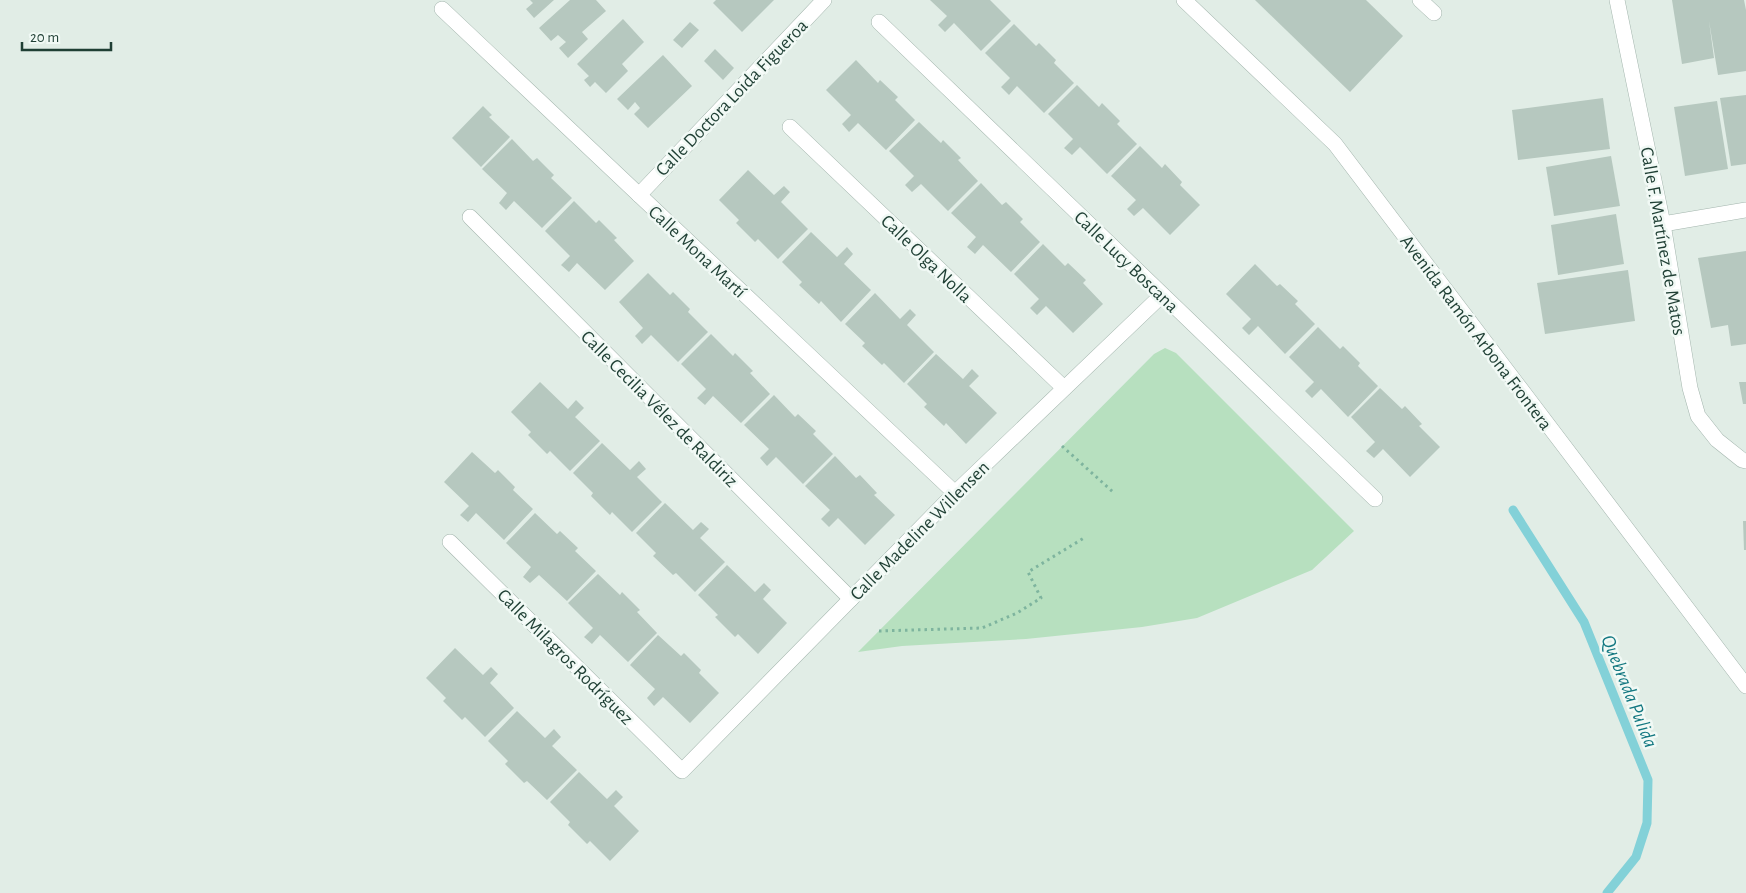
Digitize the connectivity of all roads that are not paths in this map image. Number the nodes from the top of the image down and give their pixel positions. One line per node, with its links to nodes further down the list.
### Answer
1 (824, 0): 9 (street, Calle Doctora Loida Figueroa)
2 (1184, 0): 20 (street, Avenida Ramón Arbona Frontera)
3 (1420, 0): 6 (street)
4 (1617, 0): 12 (street, Calle F. Martínez de Matos)
5 (442, 9): 9 (street, Calle Mona Martí)
6 (1434, 13)
7 (879, 22): 13 (street, Calle Lucy Boscana)
8 (790, 127): 14 (street, Calle Olga Nolla)
9 (639, 195): 16 (street, Calle Mona Martí)
10 (1746, 210): 12 (street)
11 (470, 217): 19 (street, Calle Cecilia Vélez de Raldiriz)
12 (1663, 224): 15 (street, Calle F. Martínez de Matos)
13 (1162, 295): 14 (street, Calle Madeline Willensen); 17 (street, Calle Lucy Boscana)
14 (1064, 388): 16 (street, Calle Madeline Willensen)
15 (1746, 461)
16 (955, 494): 19 (street, Calle Madeline Willensen)
17 (1375, 500)
18 (450, 542): 21 (street, Calle Milagros Rodríguez)
19 (850, 600): 21 (street, Calle Madeline Willensen)
20 (1746, 686)
21 (682, 771)

